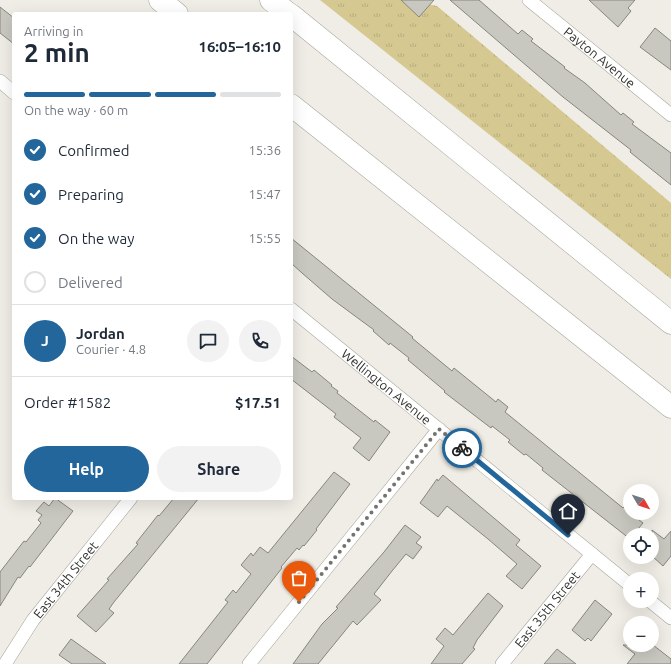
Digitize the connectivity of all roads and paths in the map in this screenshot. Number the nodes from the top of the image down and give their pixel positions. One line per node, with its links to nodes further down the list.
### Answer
1 (160, 0): 5 (highway)
2 (270, 0): 6 (highway)
3 (283, 0): 8 (highway)
4 (529, 0): 12 (street, Payton Avenue)
5 (175, 12)
6 (286, 12)
7 (293, 17): 8 (highway)
8 (311, 30): 14 (highway)
9 (0, 81): 10 (street)
10 (12, 90)
11 (293, 107): 15 (highway)
12 (671, 115)
13 (293, 311): 16 (street, Wellington Avenue)
14 (671, 323)
15 (671, 407)
16 (439, 429): 18 (street, Wellington Avenue); 23 (street)
17 (129, 500): 22 (street, East 34th Street)
18 (592, 554): 19 (street, Wellington Avenue); 24 (street, East 35th Street)
19 (623, 579)
20 (659, 608): 21 (street)
21 (671, 618)
22 (5, 664)
23 (249, 664)
24 (502, 664)

